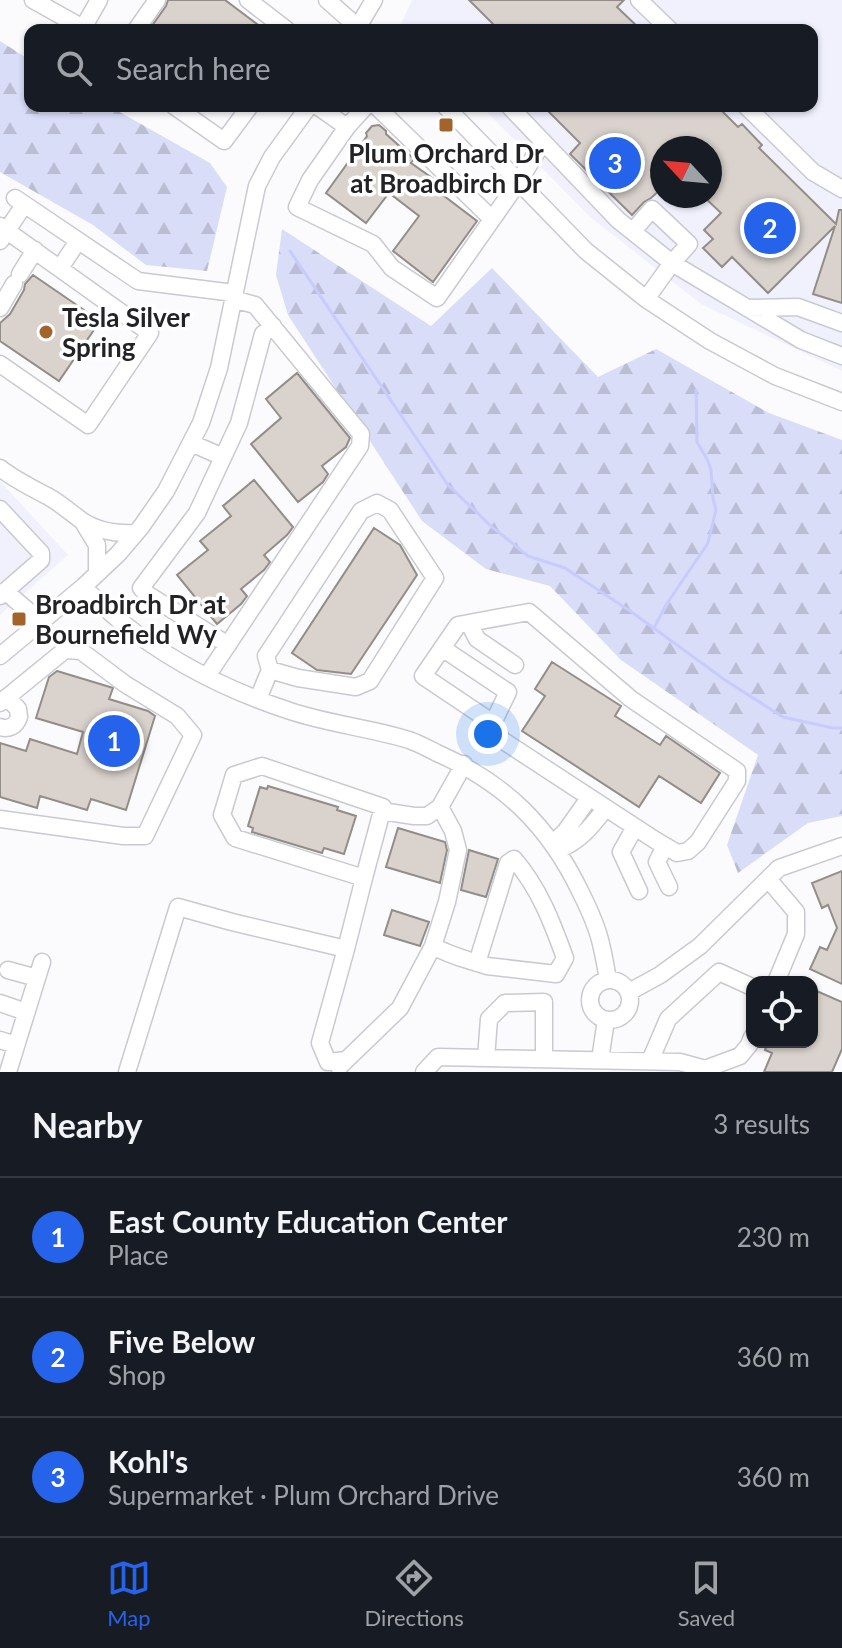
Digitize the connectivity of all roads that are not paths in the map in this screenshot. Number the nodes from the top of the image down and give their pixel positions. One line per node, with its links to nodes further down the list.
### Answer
1 (33, 0): 9 (street)
2 (99, 0): 10 (street)
3 (157, 0): 11 (street)
4 (248, 0): 12 (street)
5 (327, 0): 13 (street)
6 (374, 0): 14 (street)
7 (385, 0): 15 (street)
8 (639, 0): 16 (street)
9 (76, 24)
10 (85, 24)
11 (140, 24)
12 (279, 24)
13 (354, 24)
14 (362, 24)
15 (364, 24)
16 (664, 24)
17 (183, 112): 18 (street)
18 (246, 112)
19 (305, 112): 39 (street)
20 (326, 112): 26 (street)
21 (361, 112): 26 (street)
22 (382, 112): 30 (street)
23 (451, 112): 28 (street)
24 (515, 112): 27 (street)
25 (752, 112): 29 (street)
26 (347, 127): 30 (street)
27 (543, 142): 28 (street); 32 (street)
28 (519, 181): 30 (street); 40 (street)
29 (842, 189)
30 (492, 219)
31 (671, 227): 32 (street); 35 (street); 37 (street)
32 (633, 231): 35 (street)
33 (2, 232): 34 (street); 36 (street)
34 (78, 241): 38 (street); 39 (street)
35 (653, 247): 37 (street)
36 (35, 250): 38 (street); 41 (street)
37 (672, 263): 40 (street); 42 (street)
38 (60, 268): 46 (street)
39 (234, 296): 44 (street); 48 (street)
40 (646, 299): 47 (street)
41 (0, 308)
42 (746, 308): 43 (street); 45 (street)
43 (842, 323)
44 (273, 326): 49 (street); 59 (street)
45 (842, 356)
46 (0, 364)
47 (842, 402)
48 (191, 443): 49 (street); 53 (street)
49 (223, 457): 59 (street)
50 (0, 468): 52 (street)
51 (0, 509): 56 (street)
52 (83, 522): 53 (street); 54 (street)
53 (136, 533): 54 (street)
54 (97, 574): 55 (street)
55 (83, 587): 57 (street); 64 (street)
56 (3, 593): 57 (street)
57 (41, 622): 61 (street)
58 (469, 623): 60 (street); 62 (street); 76 (street)
59 (228, 645): 64 (street)
60 (442, 648): 67 (street); 67 (street)
61 (0, 656)
62 (515, 665)
63 (270, 670): 63 (street); 65 (street)
64 (207, 676): 65 (street)
65 (258, 699): 69 (street)
66 (4, 700): 68 (street); 74 (street)
67 (493, 723): 70 (street)
68 (0, 727)
69 (464, 764): 71 (street); 78 (street)
70 (589, 798): 72 (street); 78 (street)
71 (440, 807): 73 (street); 83 (street)
72 (605, 809): 75 (street); 78 (street)
73 (382, 811): 79 (street); 79 (street)
74 (0, 819)
75 (635, 827): 76 (street); 82 (street)
76 (665, 846): 81 (street)
77 (842, 846): 80 (street)
78 (556, 847): 88 (street)
79 (364, 878): 84 (street)
80 (768, 879): 87 (street); 90 (street)
81 (669, 887)
82 (639, 891)
83 (433, 946): 85 (street); 98 (street)
84 (346, 949): 98 (street); 102 (street)
85 (477, 963): 85 (street)
86 (8, 970): 92 (street)
87 (778, 976)
88 (608, 980): 90 (street); 93 (street)
89 (746, 984): 100 (street)
90 (629, 992): 93 (street)
91 (0, 1003): 92 (street)
92 (26, 1012): 94 (street)
93 (606, 1020): 99 (street)
94 (8, 1043): 101 (street)
95 (747, 1048): 100 (street)
96 (486, 1058): 97 (street); 97 (street); 104 (street)
97 (544, 1059): 99 (street)
98 (346, 1060): 103 (street)
99 (600, 1060): 100 (street)
100 (650, 1061)
101 (4, 1072)
102 (127, 1072)
103 (334, 1072)
104 (424, 1072)

